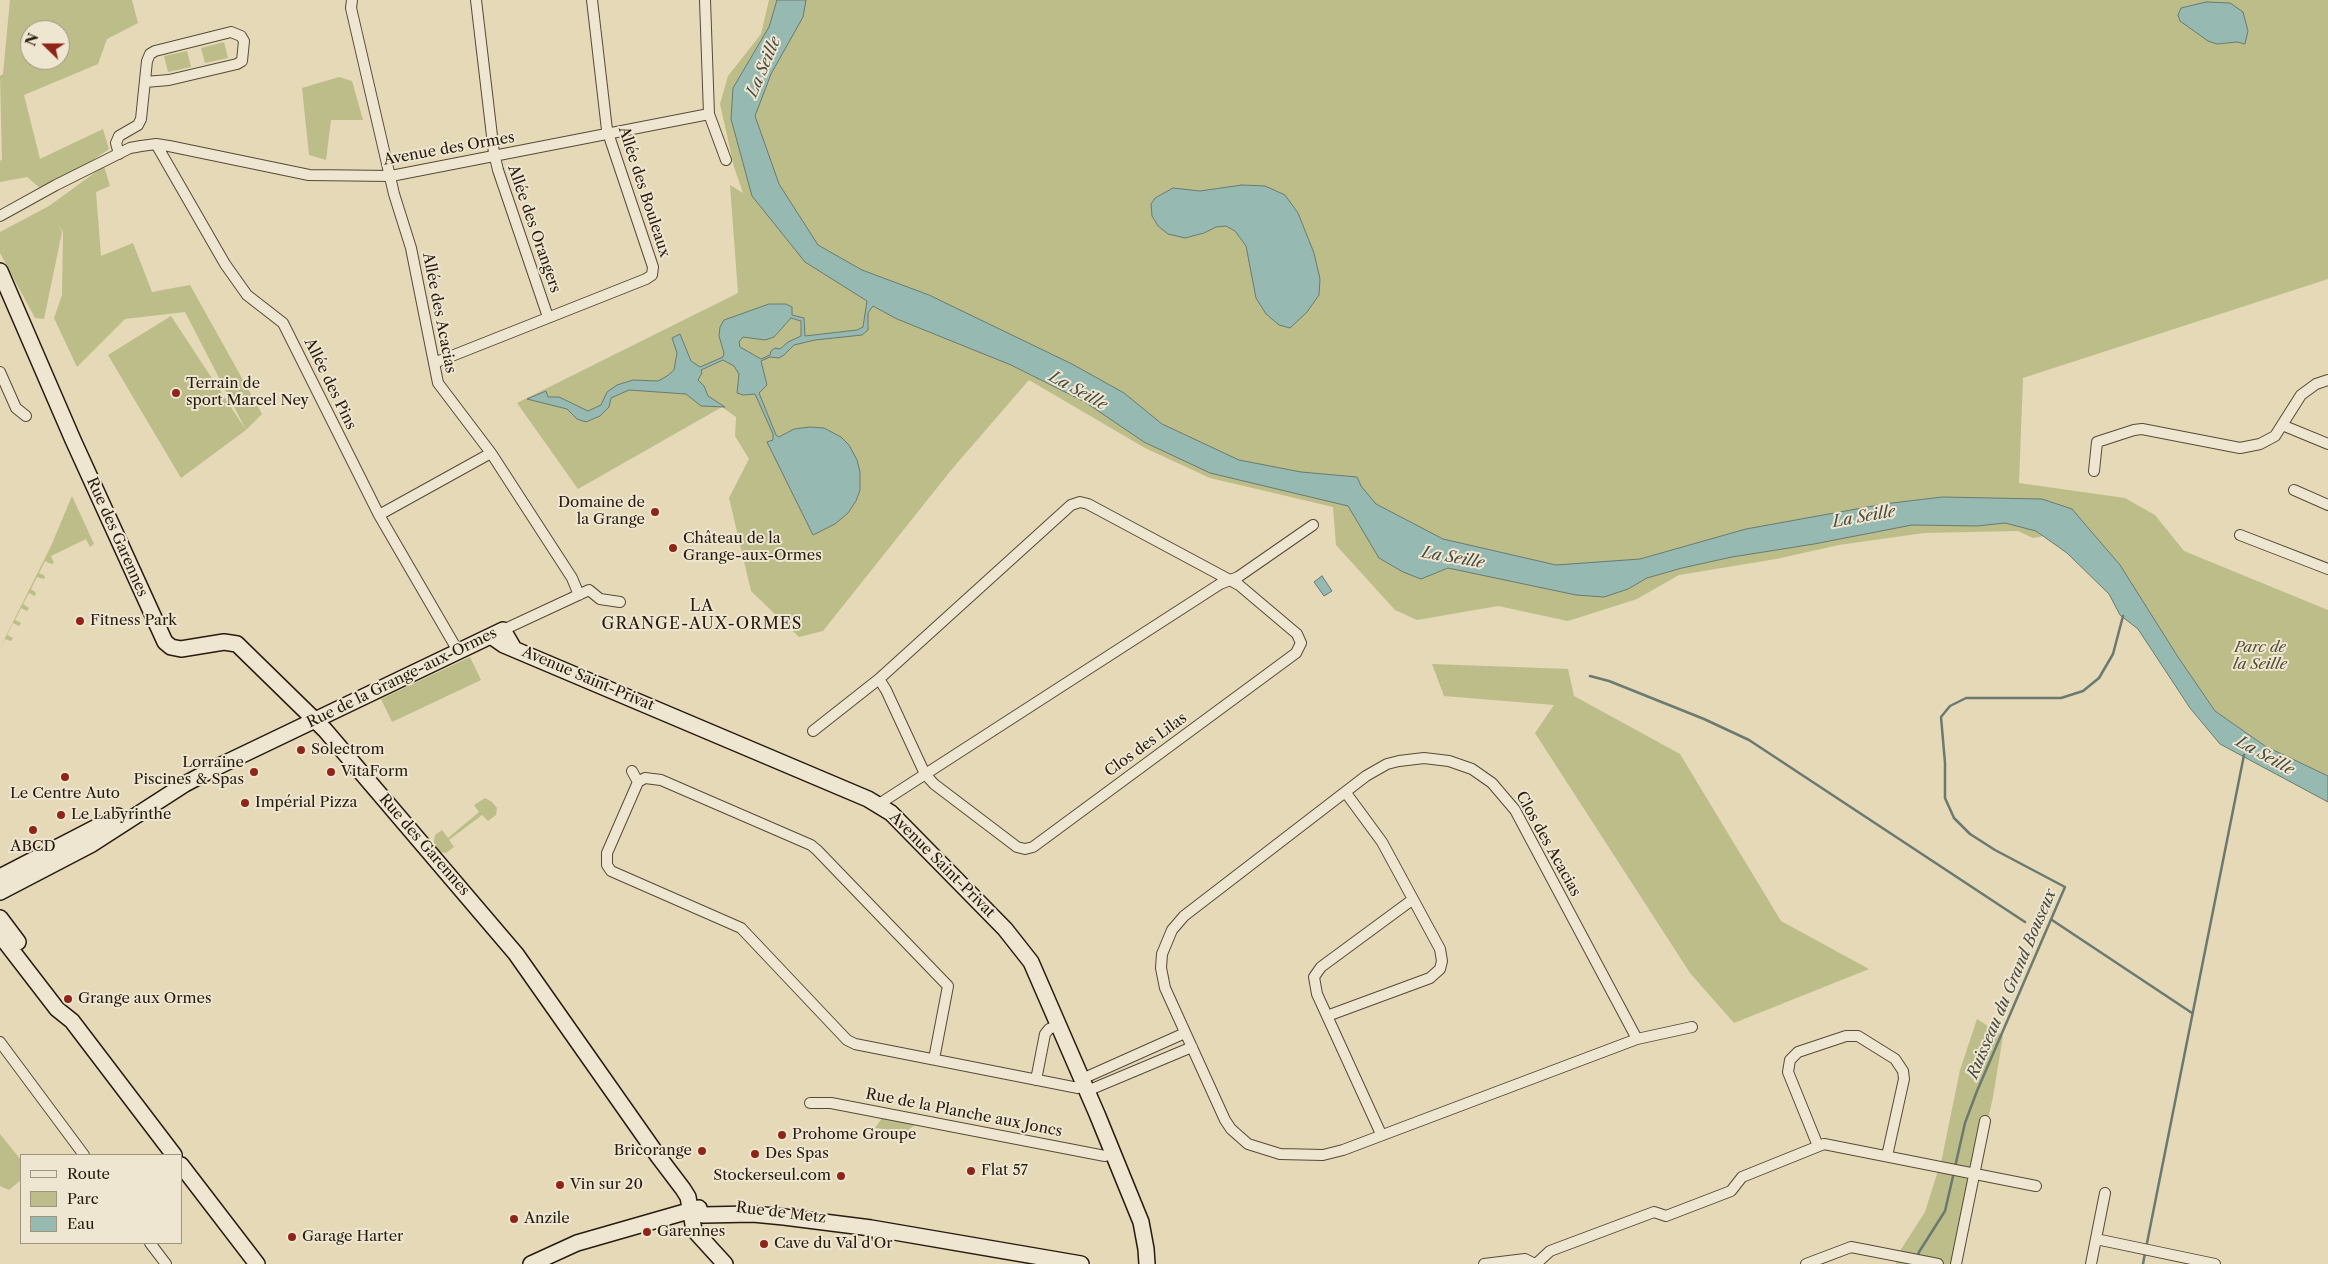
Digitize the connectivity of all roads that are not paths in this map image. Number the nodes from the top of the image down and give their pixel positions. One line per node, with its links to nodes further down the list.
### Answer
1 (476, 0): 10 (street, Allée des Orangers)
2 (592, 0): 7 (street, Allée des Bouleaux)
3 (706, 0): 6 (street)
4 (352, 1): 12 (street, Allée des Acacias)
5 (145, 82): 5 (street); 9 (street)
6 (710, 114): 7 (street, Avenue des Ormes); 11 (street)
7 (608, 134): 10 (street, Avenue des Ormes); 15 (street, Allée des Bouleaux)
8 (156, 144): 9 (street, Avenue des Ormes); 12 (street, Avenue des Ormes); 26 (street, Allée des Pins)
9 (119, 154): 13 (street, Avenue des Ormes)
10 (495, 157): 12 (street, Avenue des Ormes); 15 (street, Allée des Orangers)
11 (726, 160)
12 (390, 176): 16 (street, Allée des Acacias)
13 (0, 216)
14 (0, 271): 36 (street, Rue des Garennes)
15 (548, 317): 16 (street)
16 (434, 362): 22 (street, Allée des Acacias)
17 (0, 372): 19 (street)
18 (2328, 380): 20 (street)
19 (26, 416)
20 (2282, 425): 21 (street); 23 (street)
21 (2328, 444)
22 (491, 453): 26 (street); 31 (street, Allée des Acacias)
23 (2094, 471)
24 (2294, 490): 25 (street)
25 (2328, 505)
26 (378, 515): 34 (street, Allée des Pins)
27 (1313, 525): 30 (street)
28 (2240, 535): 29 (street)
29 (2328, 569)
30 (1229, 580): 35 (street, Clos des Lilas); 39 (street); 39 (street, Clos des Lilas)
31 (578, 595): 32 (street); 33 (street, Rue de la Grange-aux-Ormes)
32 (620, 602)
33 (497, 633): 34 (street, Rue de la Grange-aux-Ormes); 43 (street, Avenue Saint-Privat)
34 (458, 651): 36 (street, Rue de la Grange-aux-Ormes)
35 (879, 679): 37 (street, Clos des Lilas); 39 (street, Clos des Lilas)
36 (316, 720): 41 (street, Rue de la Grange-aux-Ormes); 72 (street, Rue des Garennes)
37 (813, 731)
38 (632, 771): 40 (street)
39 (925, 774): 43 (street)
40 (638, 782): 57 (street); 57 (street)
41 (185, 784): 44 (street, Rue de la Grange-aux-Ormes); 45 (street, Rue de la Grange-aux-Ormes)
42 (1346, 793): 46 (street); 53 (street, Clos des Acacias); 54 (street, Clos des Acacias)
43 (879, 804): 51 (street, Avenue Saint-Privat)
44 (0, 878)
45 (0, 892)
46 (1412, 900): 49 (street); 49 (street)
47 (0, 918): 50 (street)
48 (0, 934): 50 (street)
49 (1327, 1016): 62 (street)
50 (72, 1021): 65 (street)
51 (1058, 1025): 58 (street); 59 (street, Avenue Saint-Privat)
52 (1692, 1027): 54 (street, Clos des Acacias)
53 (1185, 1033): 56 (street, Clos des Acacias); 59 (street)
54 (1637, 1039): 62 (street, Clos des Acacias)
55 (0, 1042): 64 (street)
56 (1192, 1047): 59 (street); 62 (street, Clos des Acacias)
57 (934, 1059): 58 (street)
58 (1036, 1080): 59 (street)
59 (1085, 1085): 66 (street, Avenue Saint-Privat)
60 (810, 1103): 66 (street, Rue de la Planche aux Joncs)
61 (1985, 1121): 69 (street)
62 (1382, 1134)
63 (1818, 1146): 67 (street); 67 (street); 83 (street)
64 (83, 1154)
65 (173, 1154)
66 (1113, 1154): 81 (street, Avenue Saint-Privat)
67 (1887, 1156): 69 (street)
68 (182, 1165): 77 (street)
69 (1974, 1174): 70 (street); 86 (street)
70 (2036, 1186)
71 (2105, 1193): 73 (street)
72 (690, 1212): 78 (street, Rue de Metz); 79 (street, Rue des Garennes); 80 (street, Rue de Metz)
73 (2096, 1239): 75 (street); 87 (street)
74 (151, 1244): 76 (street)
75 (2204, 1263): 88 (street)
76 (166, 1264)
77 (257, 1264)
78 (531, 1264)
79 (726, 1264)
80 (1081, 1264)
81 (1147, 1264)
82 (1484, 1264): 83 (street)
83 (1535, 1264)
84 (1806, 1264): 85 (street)
85 (1938, 1264)
86 (1956, 1264)
87 (2091, 1264)
88 (2215, 1264)

